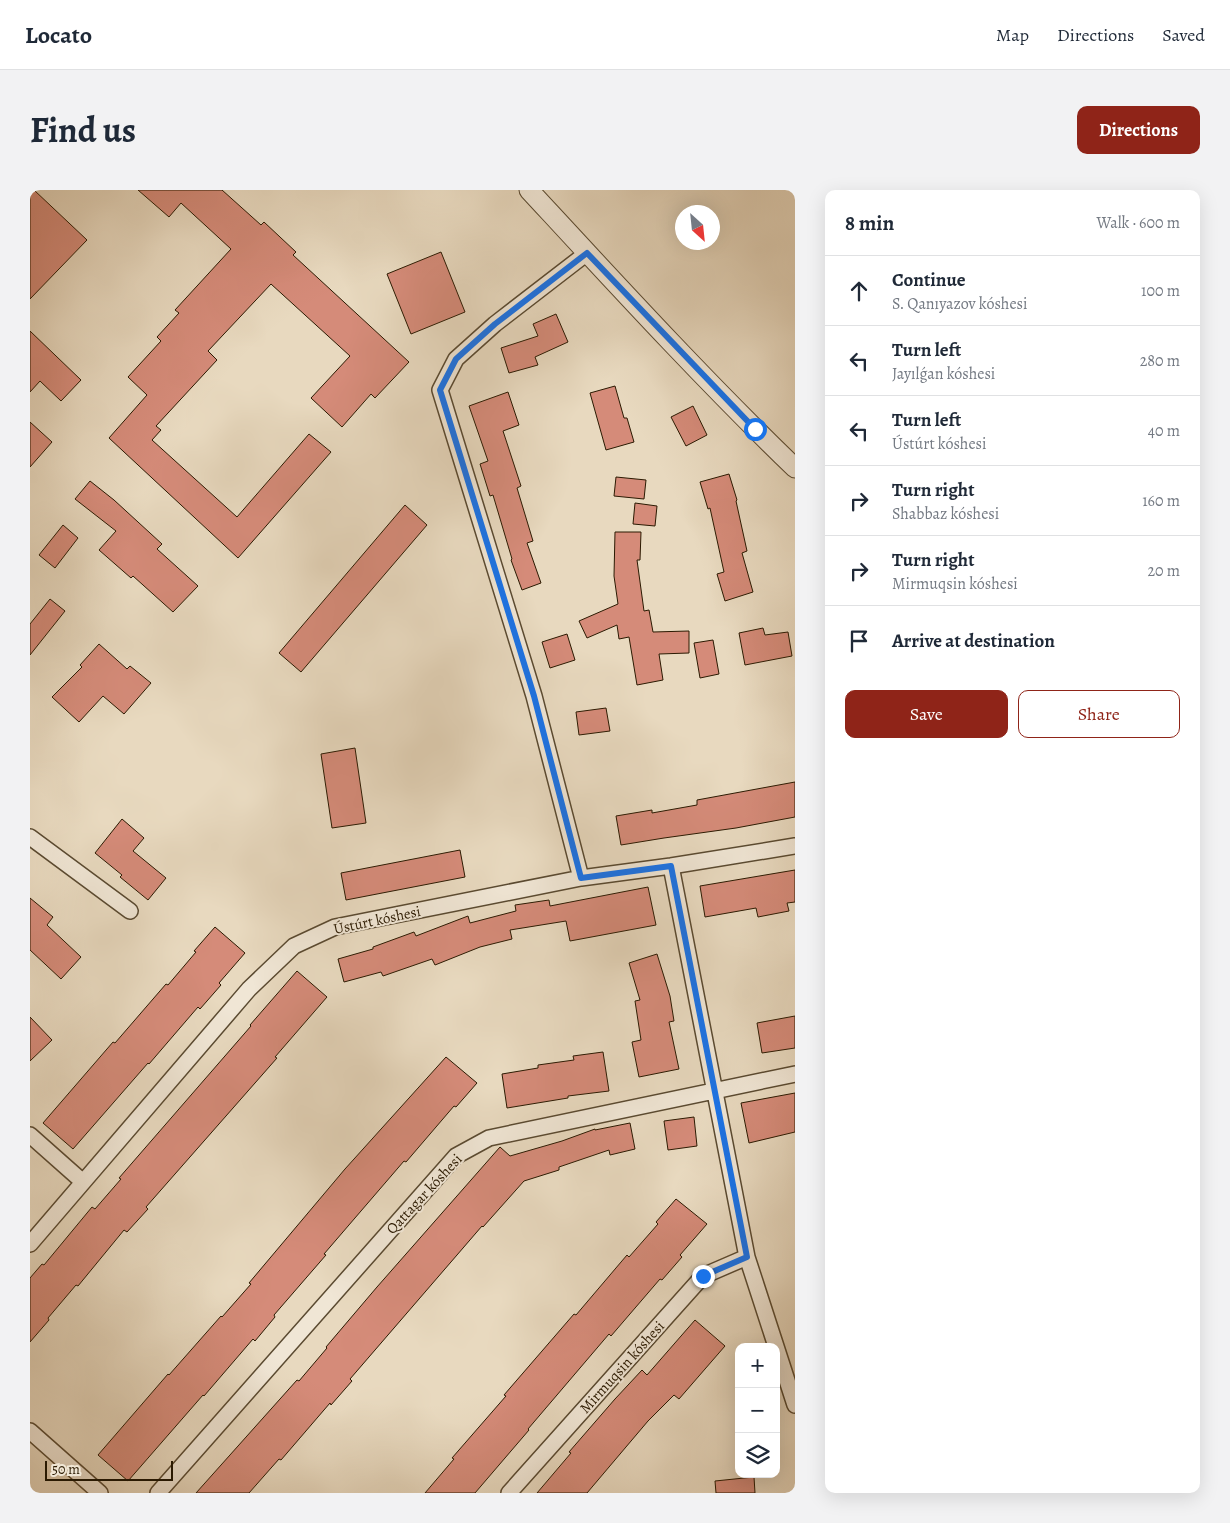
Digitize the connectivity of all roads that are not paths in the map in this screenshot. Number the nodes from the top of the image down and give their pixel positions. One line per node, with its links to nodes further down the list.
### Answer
1 (529, 190): 2 (street)
2 (587, 253): 3 (street); 7 (street)
3 (795, 468)
4 (30, 837): 8 (street)
5 (795, 846): 6 (street, Ústúrt kóshesi)
6 (671, 866): 7 (street, Ústúrt kóshesi); 10 (street)
7 (581, 878): 12 (street, Ústúrt kóshesi)
8 (130, 911)
9 (795, 1074): 10 (street, Qattagar kóshesi)
10 (715, 1090): 14 (street); 18 (street, Qattagar kóshesi)
11 (30, 1135): 12 (street)
12 (83, 1182): 13 (street, Ústúrt kóshesi)
13 (30, 1244)
14 (747, 1257): 15 (street); 19 (street, Mirmuqsin kóshesi)
15 (795, 1405)
16 (30, 1431): 17 (street)
17 (100, 1493)
18 (158, 1493)
19 (509, 1493)

